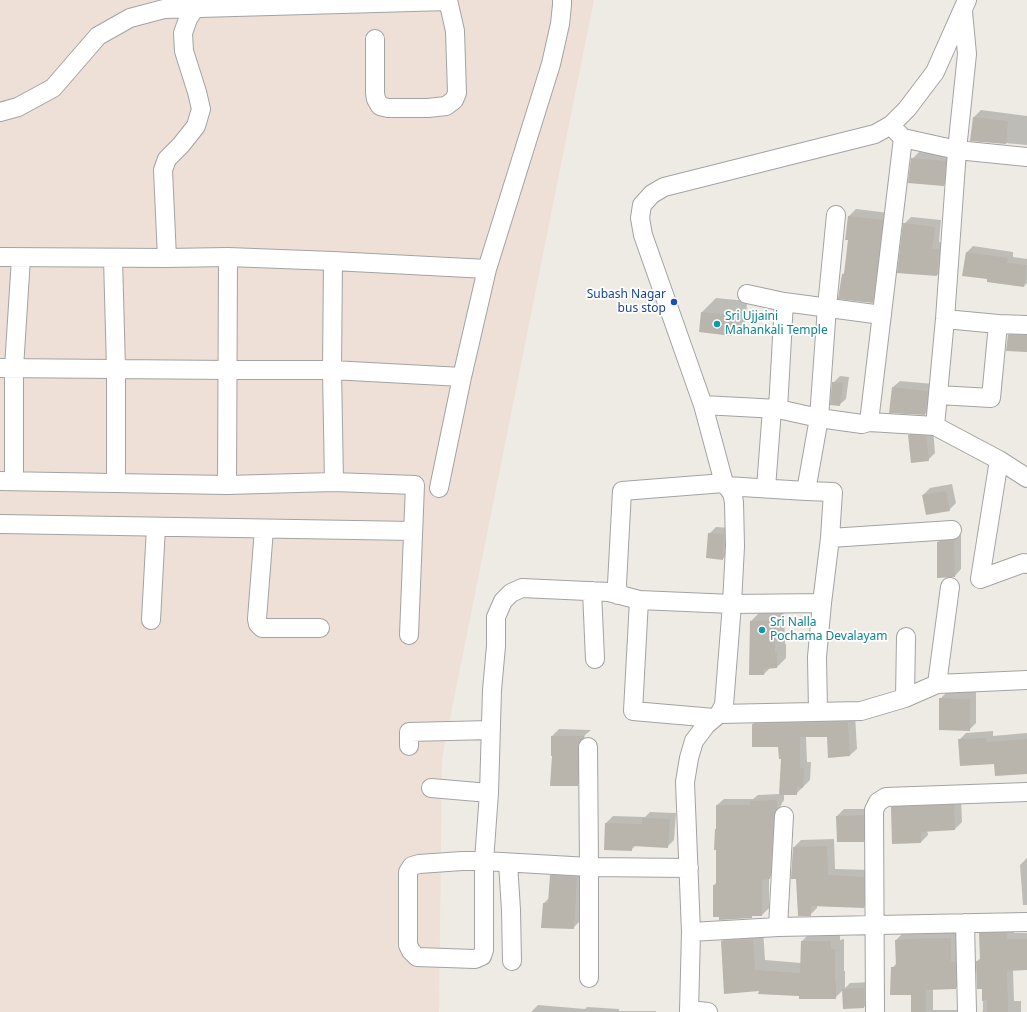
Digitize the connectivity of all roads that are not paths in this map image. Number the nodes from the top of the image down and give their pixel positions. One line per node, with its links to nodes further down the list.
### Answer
1 (562, 0): 18 (street)
2 (448, 1): 3 (street); 5 (street)
3 (196, 4): 6 (street); 16 (street)
4 (965, 5): 7 (street); 9 (street)
5 (375, 39)
6 (0, 112)
7 (891, 125): 8 (street); 32 (street)
8 (903, 138): 9 (street); 22 (street)
9 (957, 150): 10 (street); 23 (street)
10 (1027, 158)
11 (836, 215): 21 (street)
12 (0, 257): 14 (street)
13 (228, 257): 16 (street); 17 (street); 28 (street)
14 (21, 258): 15 (street); 26 (street)
15 (113, 258): 16 (street); 27 (street)
16 (167, 258)
17 (333, 261): 18 (street); 29 (street)
18 (487, 269): 30 (street)
19 (747, 294): 20 (street)
20 (784, 302): 21 (street); 33 (street)
21 (827, 307): 22 (street); 34 (street)
22 (882, 315): 35 (street)
23 (945, 319): 24 (street); 31 (street)
24 (998, 324): 25 (street); 31 (street)
25 (1027, 325)
26 (7, 368): 27 (street); 39 (street)
27 (116, 369): 28 (street); 41 (street)
28 (228, 370): 29 (street); 43 (street)
29 (332, 370): 30 (street); 40 (street)
30 (462, 377): 44 (street)
31 (938, 395): 36 (street)
32 (703, 405): 33 (street); 42 (street)
33 (775, 409): 34 (street); 45 (street)
34 (819, 418): 35 (street); 46 (street)
35 (869, 422): 36 (street)
36 (935, 426): 37 (street)
37 (999, 460): 38 (street); 53 (street)
38 (1027, 478)
39 (7, 481): 41 (street)
40 (334, 482): 43 (street); 51 (street)
41 (116, 483): 43 (street)
42 (725, 484): 45 (street); 56 (street); 59 (street)
43 (227, 485)
44 (439, 488)
45 (766, 488): 46 (street)
46 (806, 491): 52 (street)
47 (0, 524): 48 (street)
48 (156, 527): 49 (street); 60 (street)
49 (264, 529): 51 (street); 61 (street)
50 (952, 530): 52 (street)
51 (413, 531): 62 (street)
52 (830, 538): 58 (street)
53 (1027, 564)
54 (950, 587): 66 (street)
55 (592, 591): 56 (street); 64 (street); 70 (street)
56 (618, 595): 57 (street)
57 (639, 600): 59 (street); 69 (street)
58 (822, 603): 59 (street); 68 (street)
59 (732, 604): 69 (street)
60 (151, 620)
61 (320, 628)
62 (409, 635)
63 (906, 637): 67 (street)
64 (595, 658)
65 (1027, 680): 66 (street)
66 (937, 684): 67 (street)
67 (905, 698): 68 (street)
68 (818, 711): 69 (street)
69 (716, 716): 80 (street)
70 (491, 730): 71 (street); 75 (street)
71 (409, 746)
72 (588, 747): 79 (street)
73 (431, 788): 75 (street)
74 (1027, 792): 83 (street)
75 (489, 793): 77 (street)
76 (784, 816): 84 (street)
77 (484, 862): 77 (street); 78 (street)
78 (508, 863): 79 (street); 86 (street)
79 (590, 867): 80 (street); 87 (street)
80 (689, 868): 85 (street)
81 (1027, 922): 82 (street)
82 (964, 923): 83 (street); 91 (street)
83 (874, 926): 84 (street); 90 (street)
84 (778, 927): 85 (street)
85 (690, 932): 88 (street)
86 (512, 961)
87 (589, 978)
88 (689, 1011): 89 (street)
89 (708, 1012)
90 (875, 1012)
91 (967, 1012)

